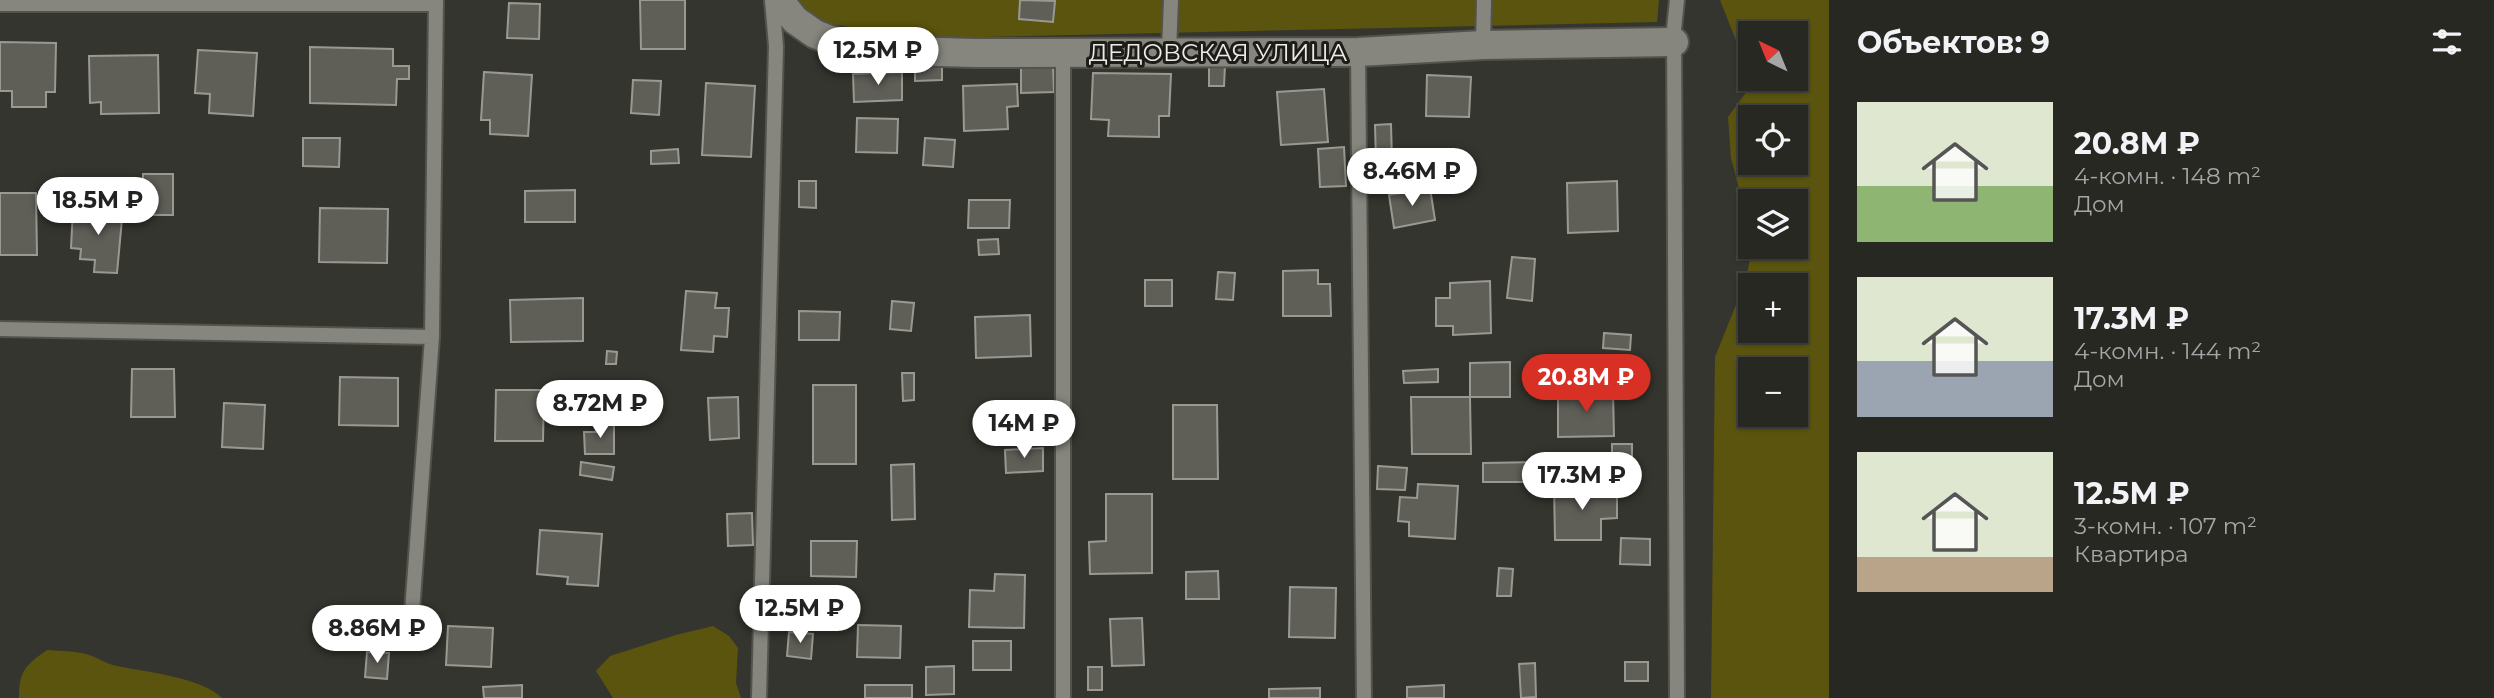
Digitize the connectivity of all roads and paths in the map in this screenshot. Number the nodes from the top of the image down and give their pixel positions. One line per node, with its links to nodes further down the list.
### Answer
1 (772, 0): 16 (lane)
2 (779, 0): 12 (street, ДЕДОВСКАЯ УЛИЦА)
3 (1171, 0): 10 (lane)
4 (1484, 0): 9 (lane)
5 (1677, 0): 8 (lane)
6 (435, 2): 7 (lane); 14 (lane)
7 (0, 4)
8 (1674, 42): 9 (street, ДЕДОВСКАЯ УЛИЦА); 19 (lane)
9 (1483, 45): 11 (street, ДЕДОВСКАЯ УЛИЦА)
10 (1169, 51): 11 (street, ДЕДОВСКАЯ УЛИЦА); 12 (street, ДЕДОВСКАЯ УЛИЦА)
11 (1358, 52): 18 (lane)
12 (1063, 53): 17 (lane)
13 (0, 329): 14 (lane)
14 (432, 337): 15 (lane)
15 (411, 626)
16 (759, 698)
17 (1063, 698)
18 (1364, 698)
19 (1677, 698)

